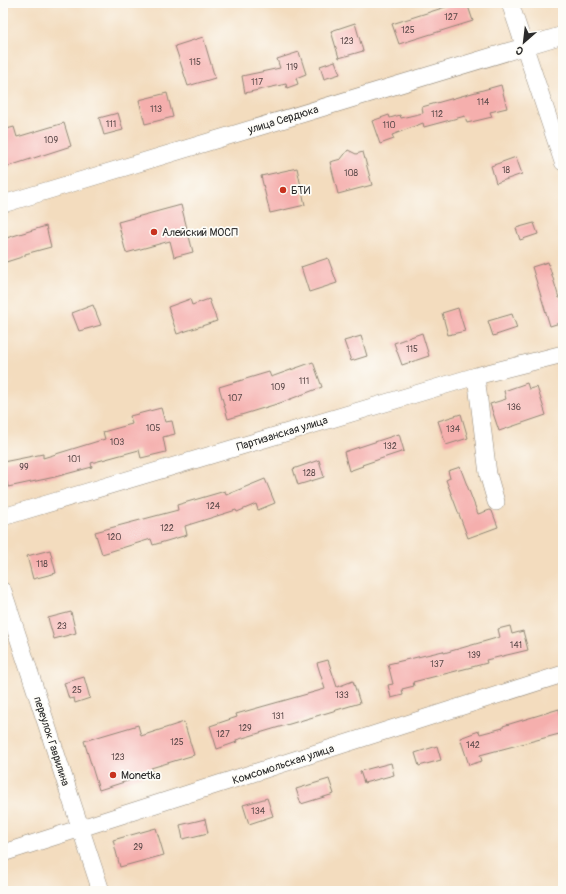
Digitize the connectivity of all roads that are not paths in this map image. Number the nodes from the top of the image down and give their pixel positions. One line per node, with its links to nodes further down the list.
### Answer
1 (510, 3): 3 (street)
2 (563, 35): 3 (street, улица Сердюка)
3 (526, 47): 4 (street); 5 (street, улица Сердюка)
4 (563, 162)
5 (3, 204)
6 (563, 354): 7 (street, Партизанская улица)
7 (476, 376): 8 (street); 9 (street, Партизанская улица)
8 (496, 502)
9 (3, 517)
10 (3, 591): 12 (street, переулок Гаврилина)
11 (563, 674): 12 (street, Комсомольская улица)
12 (81, 829): 13 (street, Комсомольская улица); 14 (street, переулок Гаврилина)
13 (3, 853)
14 (101, 891)

